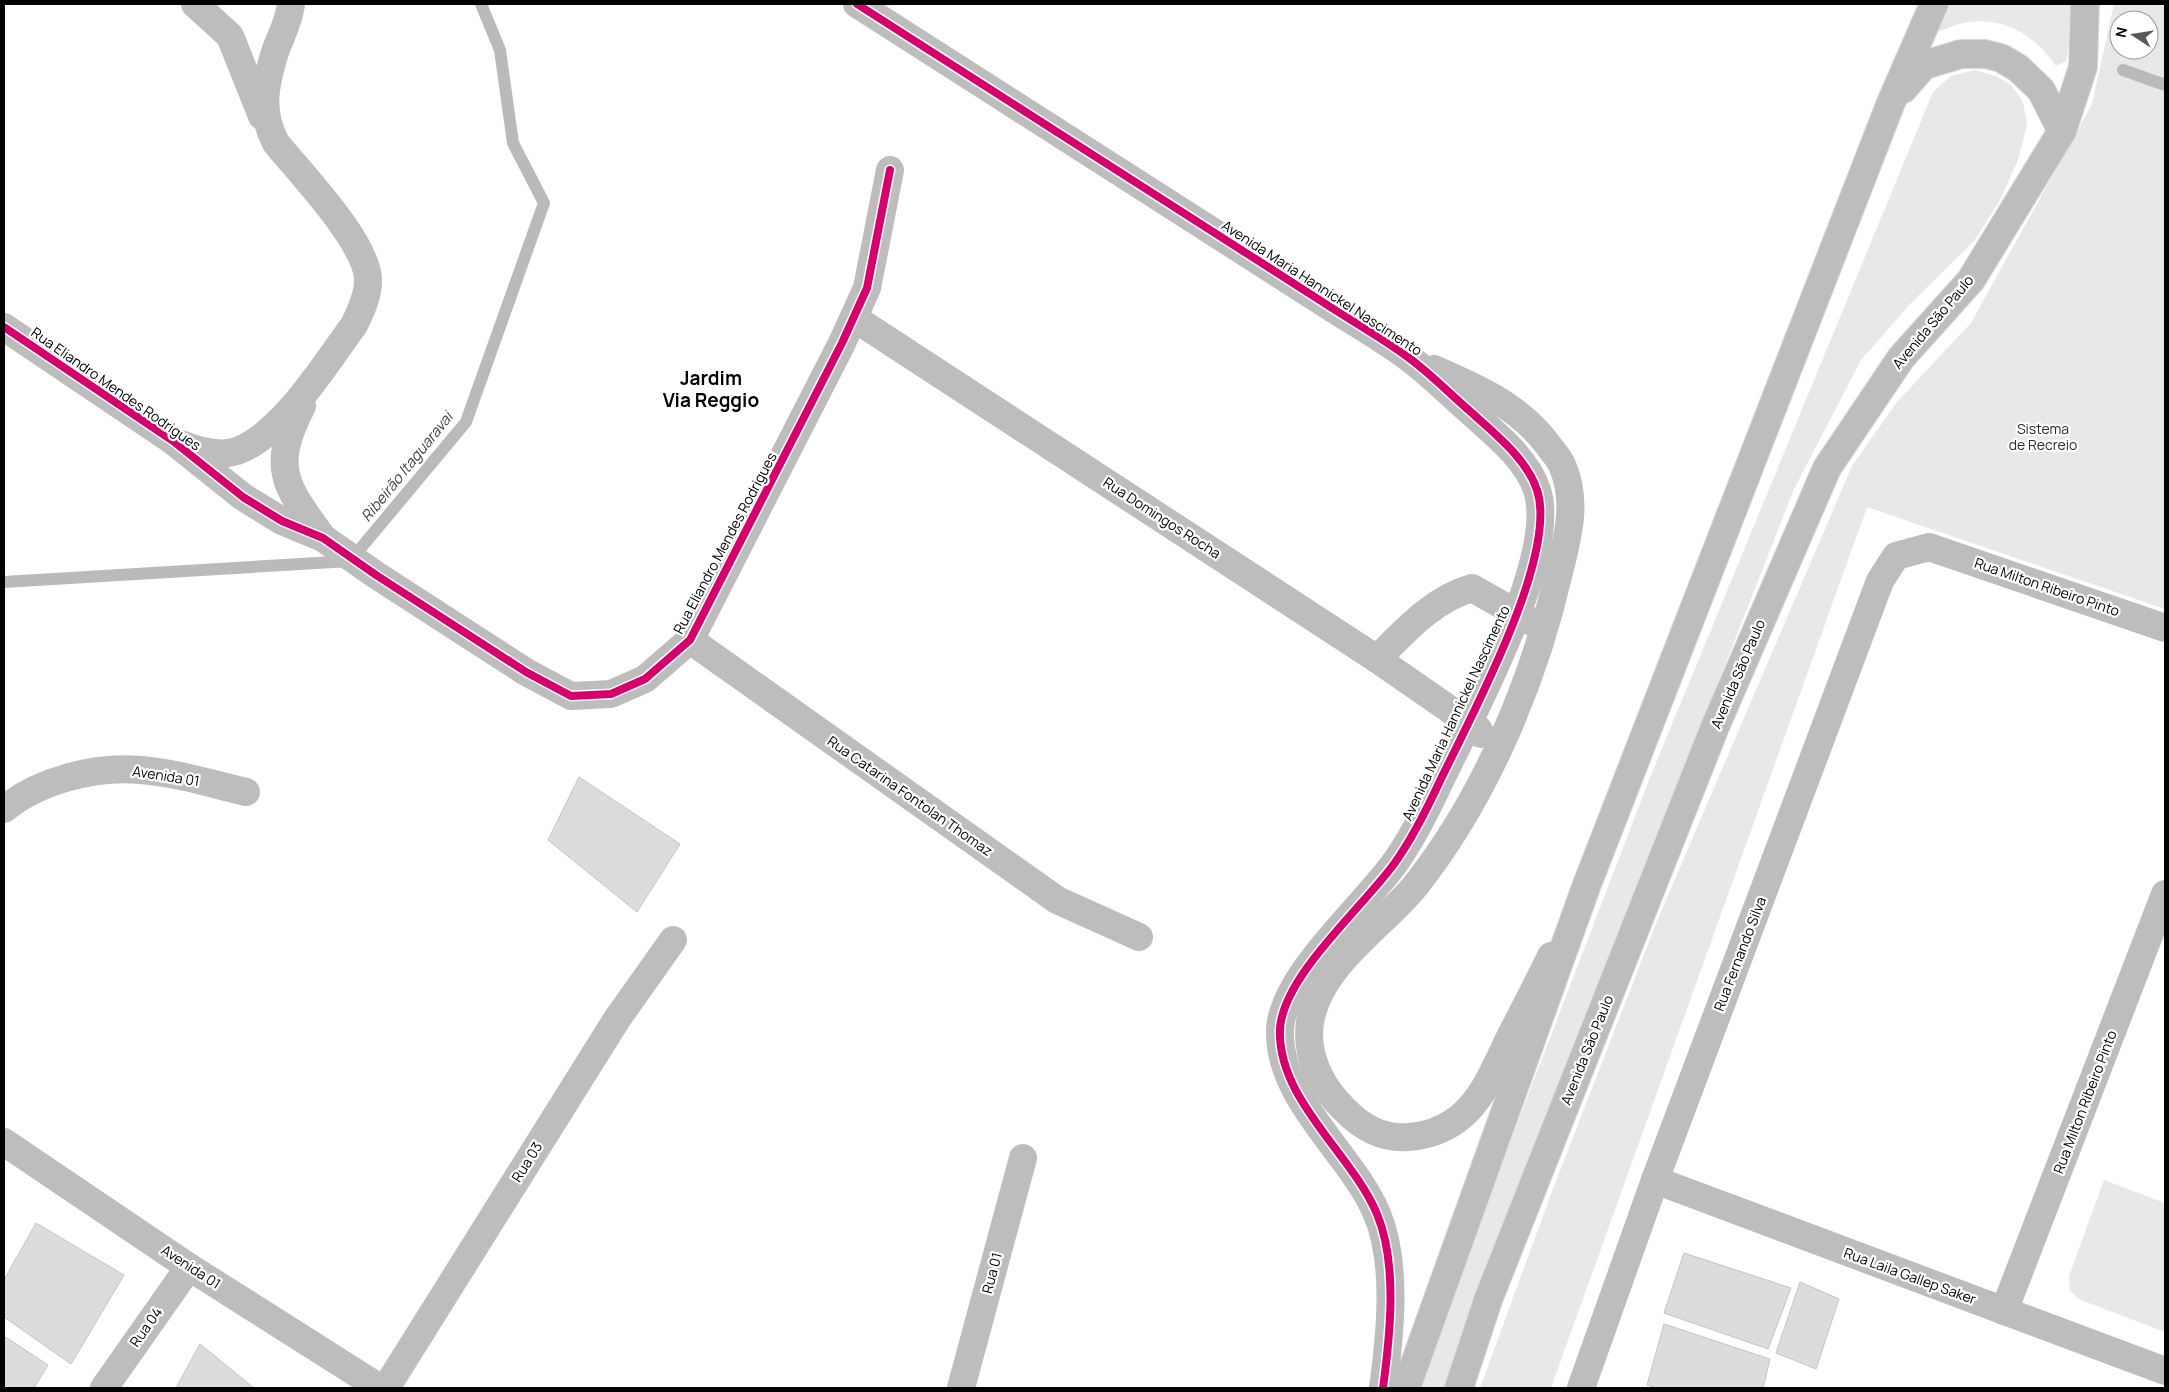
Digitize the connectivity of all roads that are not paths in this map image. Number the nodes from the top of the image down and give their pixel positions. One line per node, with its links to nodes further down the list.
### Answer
1 (195, 4): 6 (street)
2 (857, 4): 13 (street, Avenida Maria Hannickel Nascimento)
3 (1934, 4): 7 (street)
4 (2085, 4): 9 (street, Avenida São Paulo)
5 (290, 10): 6 (street); 8 (street)
6 (224, 23): 8 (street)
7 (1890, 104): 9 (street); 30 (street)
8 (268, 128): 14 (street)
9 (2062, 131): 46 (street, Avenida São Paulo)
10 (890, 170): 11 (street, Rua Eliandro Mendes Rodrigues)
11 (854, 318): 24 (street, Rua Eliandro Mendes Rodrigues); 25 (street, Rua Domingos Rocha)
12 (4, 327): 15 (street, Rua Eliandro Mendes Rodrigues)
13 (1410, 358): 21 (street, Avenida Maria Hannickel Nascimento); 23 (street, Avenida Maria Hannickel Nascimento)
14 (317, 375): 16 (street); 17 (street)
15 (173, 441): 16 (street); 18 (street, Rua Eliandro Mendes Rodrigues)
16 (241, 448): 17 (street); 18 (street)
17 (284, 468): 18 (street); 19 (street)
18 (240, 494): 19 (street, Rua Eliandro Mendes Rodrigues)
19 (329, 542): 24 (street, Rua Eliandro Mendes Rodrigues)
20 (1929, 547): 22 (street, Rua Milton Ribeiro Pinto); 36 (street, Rua Fernando Silva)
21 (1518, 613): 23 (street); 25 (street); 26 (street, Avenida Maria Hannickel Nascimento)
22 (2165, 628)
23 (1544, 630): 29 (street, Avenida Maria Hannickel Nascimento)
24 (690, 640): 32 (street, Rua Catarina Fontolan Thomaz)
25 (1377, 659): 26 (street, Rua Domingos Rocha)
26 (1468, 723): 29 (street, Avenida Maria Hannickel Nascimento); 44 (street, Avenida Maria Hannickel Nascimento)
27 (246, 792): 28 (street, Avenida 01)
28 (4, 809)
29 (1415, 886): 30 (street, Avenida Maria Hannickel Nascimento)
30 (1586, 888): 45 (street)
31 (2165, 894): 38 (street, Rua Milton Ribeiro Pinto)
32 (1138, 937)
33 (673, 940): 42 (street, Rua 03)
34 (4, 1142): 37 (street, Avenida 01)
35 (1023, 1158): 43 (street, Rua 01)
36 (1655, 1180): 38 (street, Rua Laila Gallep Saker); 47 (street, Rua Fernando Silva)
37 (189, 1266): 40 (street, Rua 04); 41 (street, Avenida 01)
38 (2004, 1311): 39 (street, Rua Laila Gallep Saker)
39 (2165, 1371)
40 (104, 1388)
41 (380, 1388)
42 (386, 1388)
43 (961, 1388)
44 (1383, 1388)
45 (1406, 1388)
46 (1459, 1388)
47 (1581, 1388)

